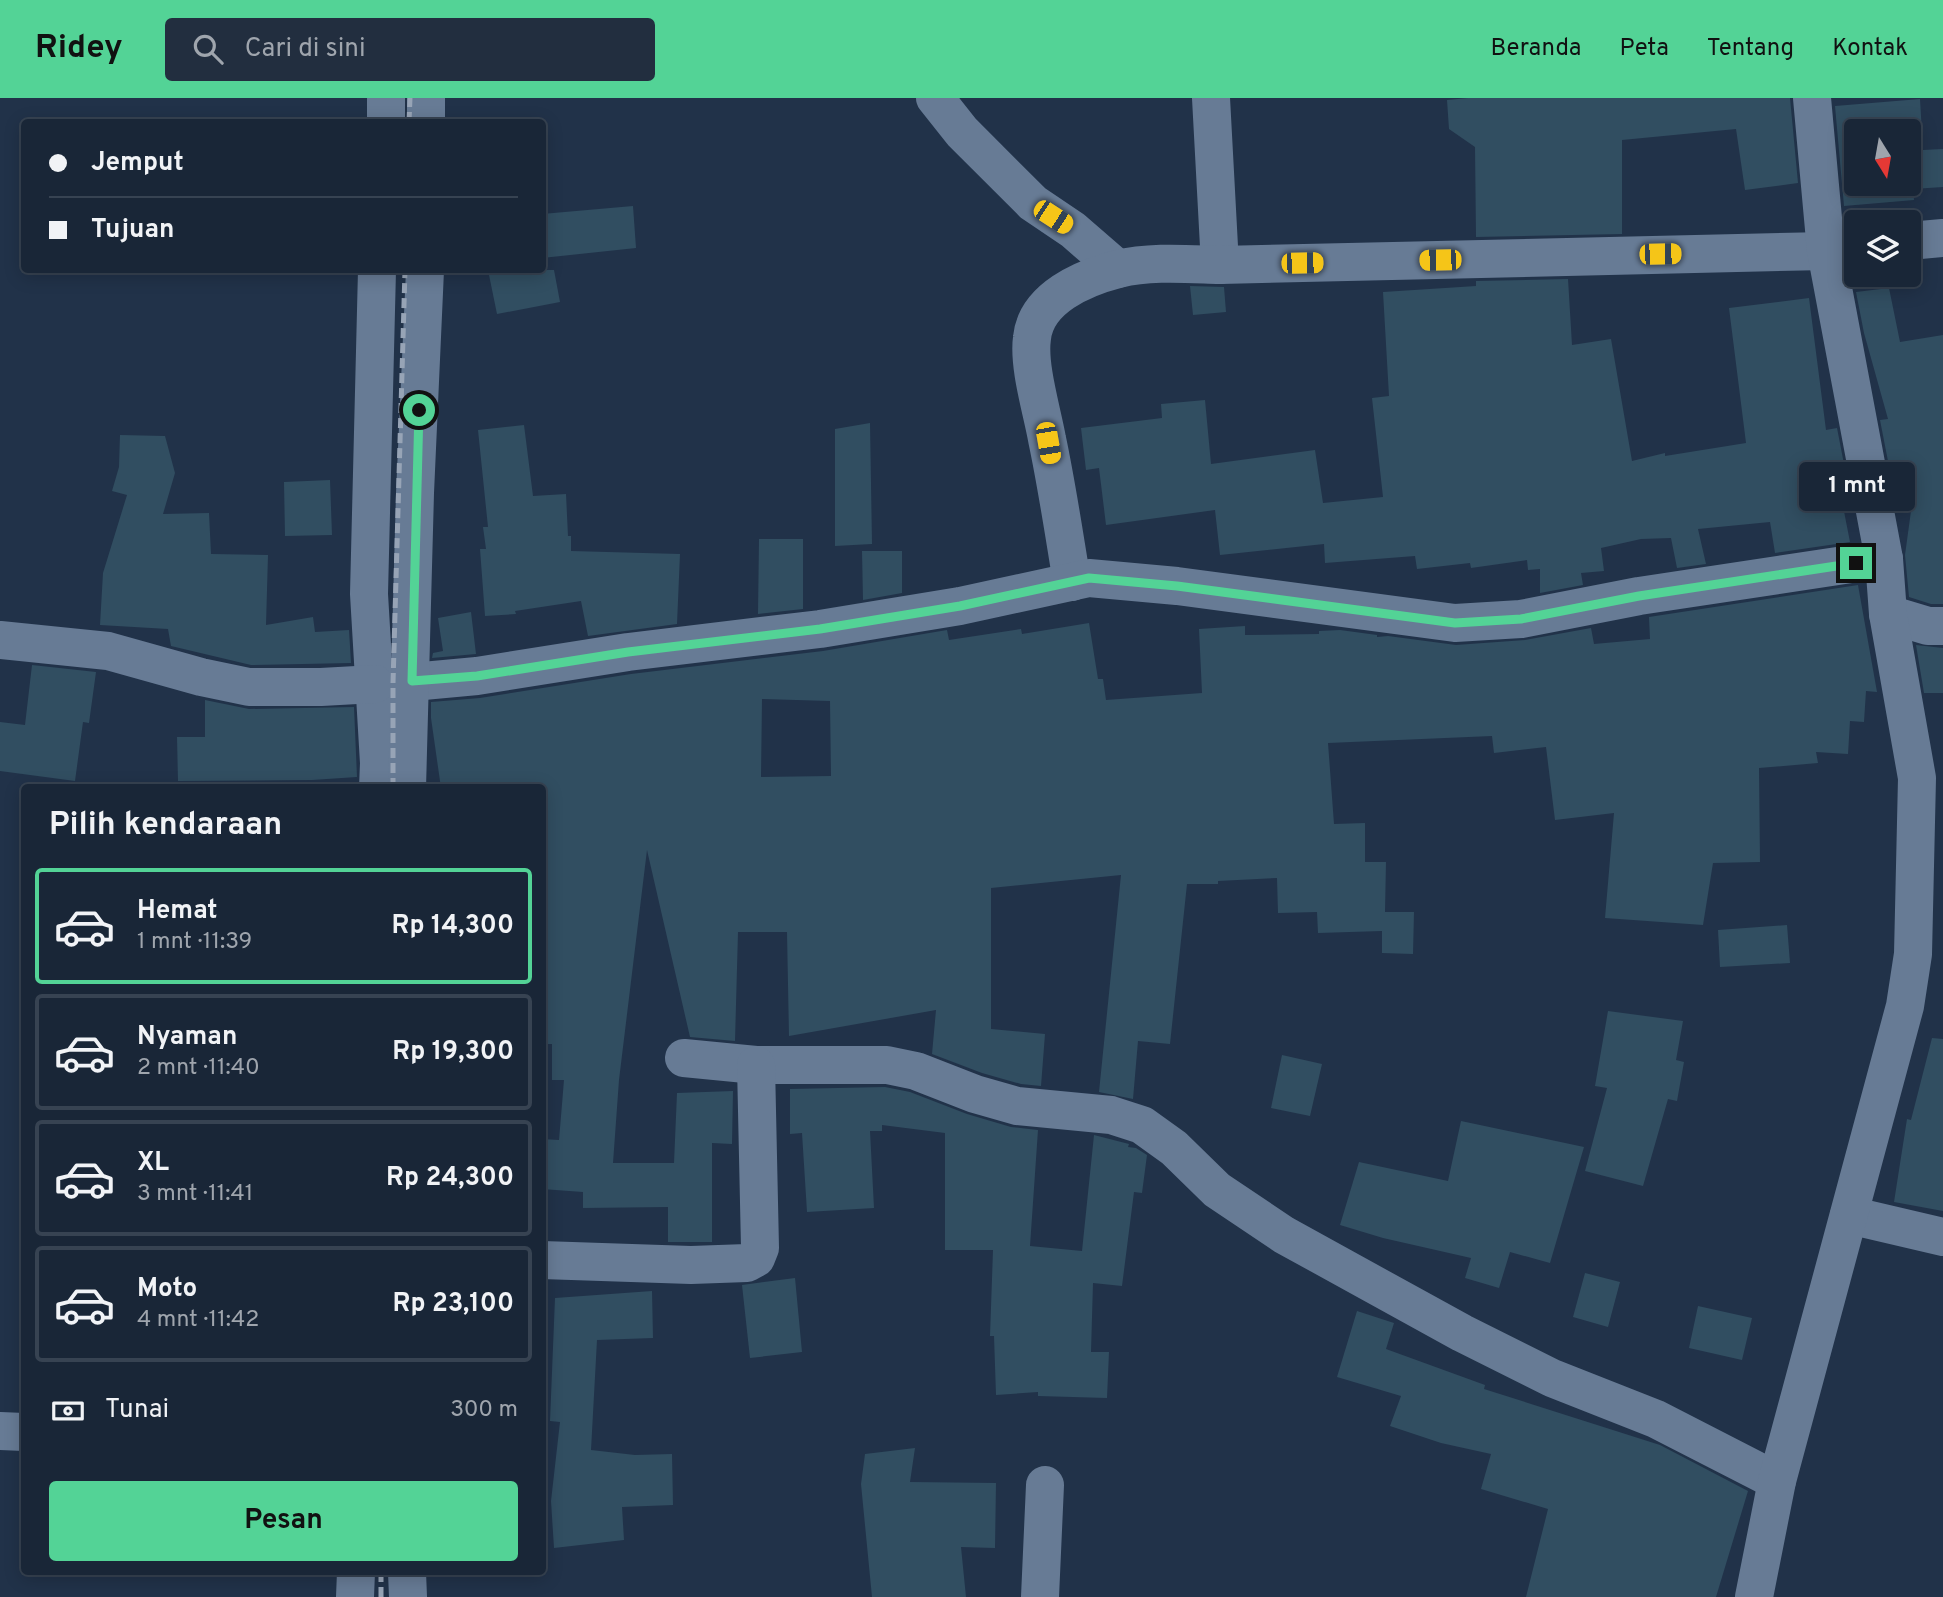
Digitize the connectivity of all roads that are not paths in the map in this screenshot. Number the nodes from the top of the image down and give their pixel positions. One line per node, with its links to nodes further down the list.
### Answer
1 (386, 98): 6 (street)
2 (426, 98): 7 (street)
3 (935, 98): 12 (street)
4 (1211, 98): 11 (street)
5 (1812, 98): 10 (street)
6 (386, 119)
7 (426, 119)
8 (1943, 238): 9 (street)
9 (1921, 240)
10 (1841, 249): 11 (street); 15 (street)
11 (1220, 265): 12 (street)
12 (1118, 269): 16 (street)
13 (377, 273): 20 (street)
14 (425, 273): 20 (street)
15 (1884, 559): 16 (street); 17 (street)
16 (1072, 582): 20 (street)
17 (1888, 614): 18 (street); 25 (street)
18 (1943, 626)
19 (0, 640): 20 (street)
20 (393, 683): 21 (street); 22 (street)
21 (378, 784)
22 (406, 784)
23 (684, 1058): 24 (street)
24 (756, 1065): 27 (street); 30 (street)
25 (1849, 1215): 26 (street); 30 (street)
26 (1943, 1237)
27 (546, 1260)
28 (0, 1431): 29 (street)
29 (21, 1432)
30 (1777, 1481): 37 (street)
31 (1045, 1485): 36 (street)
32 (356, 1575): 34 (street)
33 (407, 1575): 35 (street)
34 (355, 1597)
35 (408, 1597)
36 (1040, 1597)
37 (1754, 1597)

